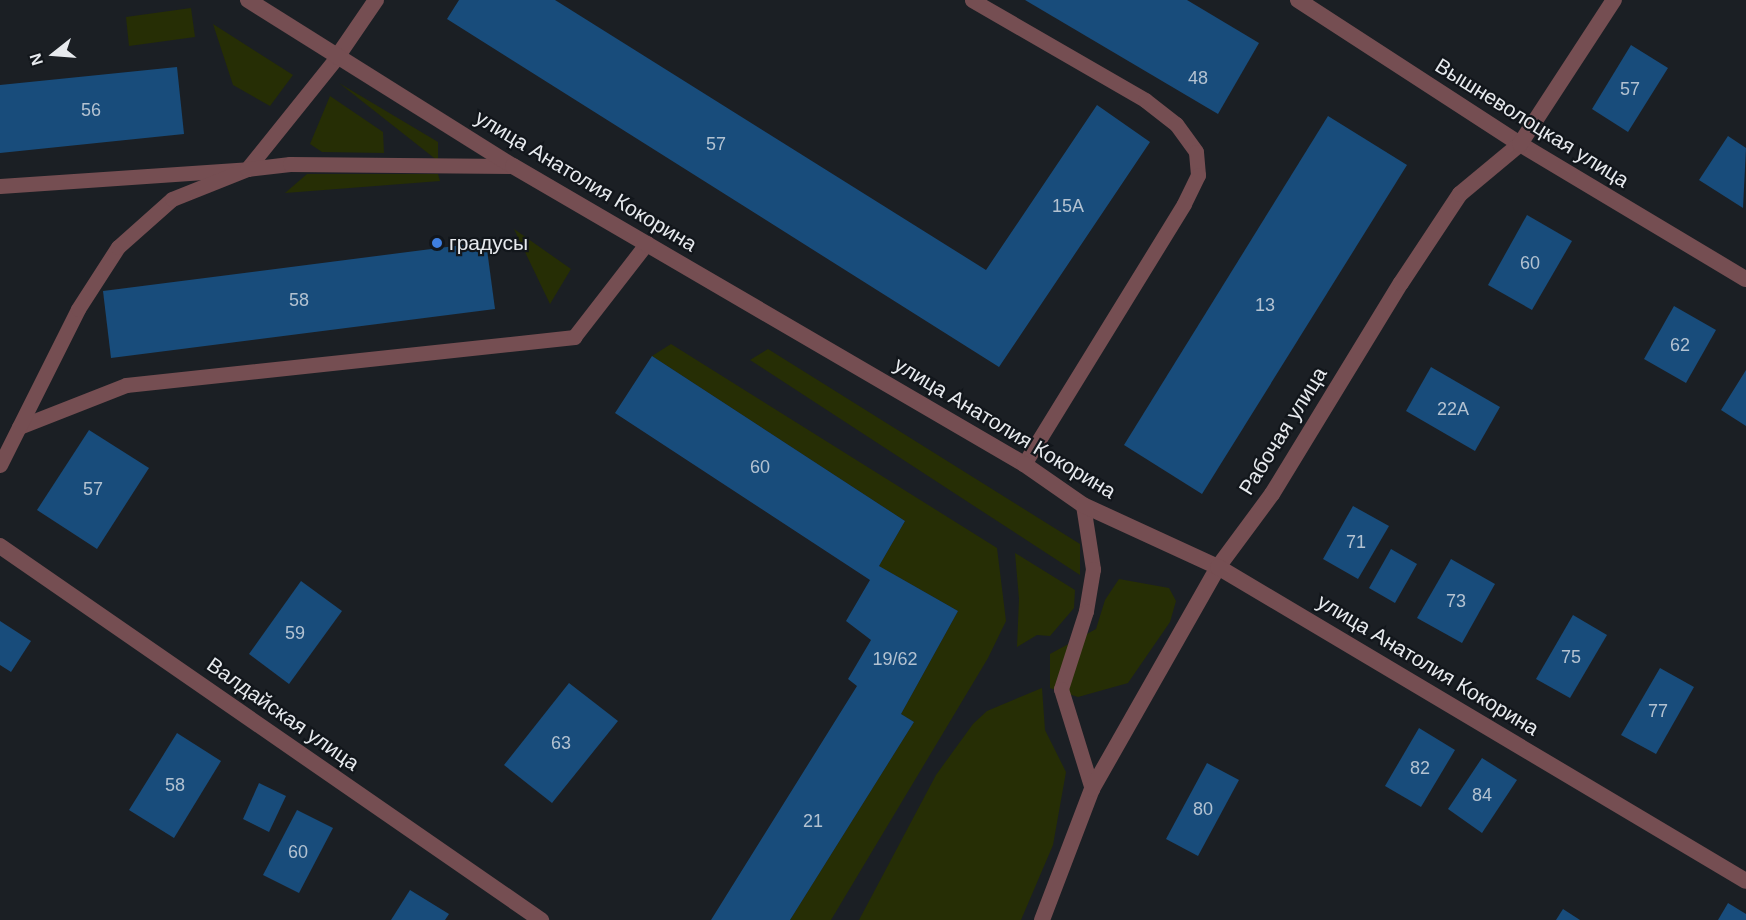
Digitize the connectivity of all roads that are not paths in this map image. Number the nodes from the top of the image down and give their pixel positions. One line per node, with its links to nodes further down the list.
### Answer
1 (248, 0): 6 (street, улица Анатолия Кокорина)
2 (376, 0): 6 (street)
3 (972, 0): 14 (lane)
4 (1298, 0): 7 (street, Вышневолоцкая улица)
5 (1614, 0): 7 (street, Рабочая улица)
6 (337, 57): 8 (street, улица Анатолия Кокорина); 9 (lane)
7 (1520, 144): 12 (street, Вышневолоцкая улица); 18 (street, Рабочая улица)
8 (513, 166): 9 (lane); 11 (street, улица Анатолия Кокорина)
9 (247, 169): 10 (lane); 13 (lane)
10 (0, 186)
11 (647, 243): 13 (lane); 14 (street, улица Анатолия Кокорина)
12 (1746, 279)
13 (19, 427): 15 (lane)
14 (1024, 464): 16 (street, улица Анатолия Кокорина)
15 (0, 465)
16 (1083, 505): 18 (street, улица Анатолия Кокорина); 19 (lane)
17 (0, 546): 21 (street, Валдайская улица)
18 (1218, 567): 19 (street, Рабочая улица); 20 (street, улица Анатолия Кокорина)
19 (1092, 789): 22 (street, Рабочая улица)
20 (1746, 881)
21 (541, 920)
22 (1042, 920)

